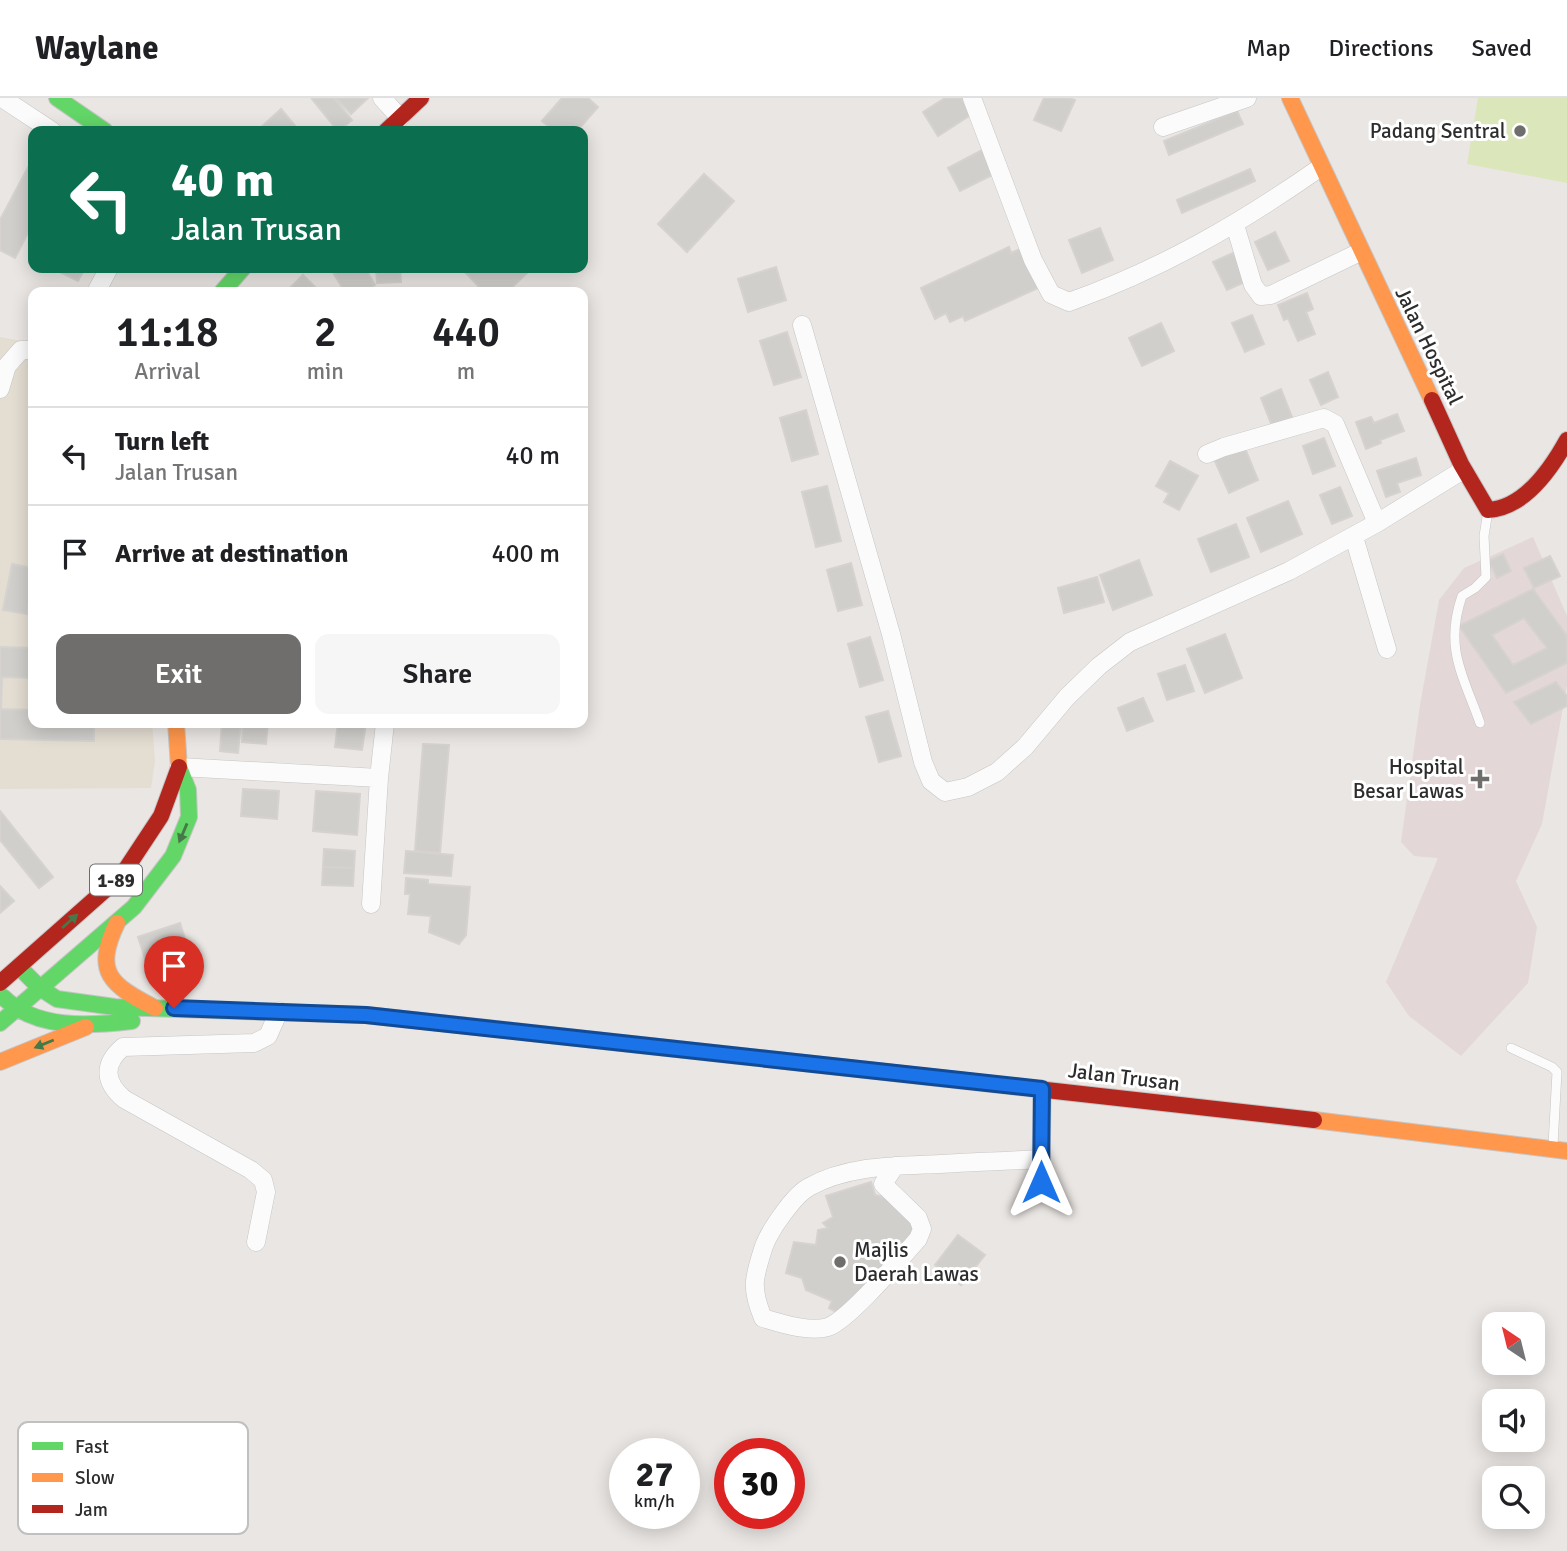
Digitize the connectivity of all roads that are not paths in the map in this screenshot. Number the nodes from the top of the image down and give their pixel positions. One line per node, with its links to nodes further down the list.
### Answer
1 (2, 98): 9 (street)
2 (57, 98): 10 (main road)
3 (382, 98): 8 (street)
4 (421, 98): 8 (main road)
5 (972, 98): 14 (street)
6 (1247, 98): 12 (street)
7 (1290, 98): 13 (main road, Jalan Hospital)
8 (400, 118): 11 (main road)
9 (44, 126)
10 (98, 126)
11 (391, 126)
12 (1163, 127)
13 (1321, 167): 14 (street); 15 (main road, Jalan Hospital)
14 (1235, 225): 15 (street)
15 (1360, 252): 23 (main road, Jalan Hospital)
16 (239, 273): 17 (main road)
17 (226, 287)
18 (802, 324): 26 (street)
19 (28, 350): 20 (street)
20 (0, 389)
21 (1566, 446): 24 (main road)
22 (1207, 454): 25 (street)
23 (1463, 470): 24 (main road, Jalan Hospital); 25 (street)
24 (1488, 510): 28 (lane)
25 (1377, 523): 26 (street)
26 (1354, 537): 27 (street)
27 (1387, 649)
28 (1480, 723)
29 (176, 728): 31 (main road)
30 (384, 728): 32 (street)
31 (179, 767): 32 (street); 34 (main road, one-way to 34); 35 (main road, 1-89, one-way to 31)
32 (379, 778): 33 (street)
33 (371, 904)
34 (119, 919): 37 (main road); 39 (main road)
35 (19, 967): 36 (main road, 1-89); 37 (main road, Jalan Trusan)
36 (0, 983)
37 (40, 988): 39 (main road, Jalan Trusan); 41 (main road)
38 (0, 993): 41 (main road, Jalan Trusan)
39 (156, 1008): 40 (main road, Jalan Trusan)
40 (174, 1008): 42 (main road, Jalan Trusan); 44 (main road, Jalan Trusan)
41 (15, 1009): 43 (main road); 44 (main road, Jalan Trusan)
42 (279, 1011): 47 (main road, Jalan Trusan); 54 (street)
43 (0, 1023)
44 (87, 1026): 46 (main road, one-way to 46)
45 (1511, 1048): 48 (lane)
46 (0, 1062)
47 (1042, 1089): 48 (main road, Jalan Trusan); 49 (street)
48 (1560, 1151)
49 (1041, 1159): 50 (street); 51 (street)
50 (895, 1166): 52 (street); 53 (street)
51 (1041, 1182)
52 (883, 1184): 53 (street); 53 (street)
53 (785, 1212)
54 (256, 1242)

